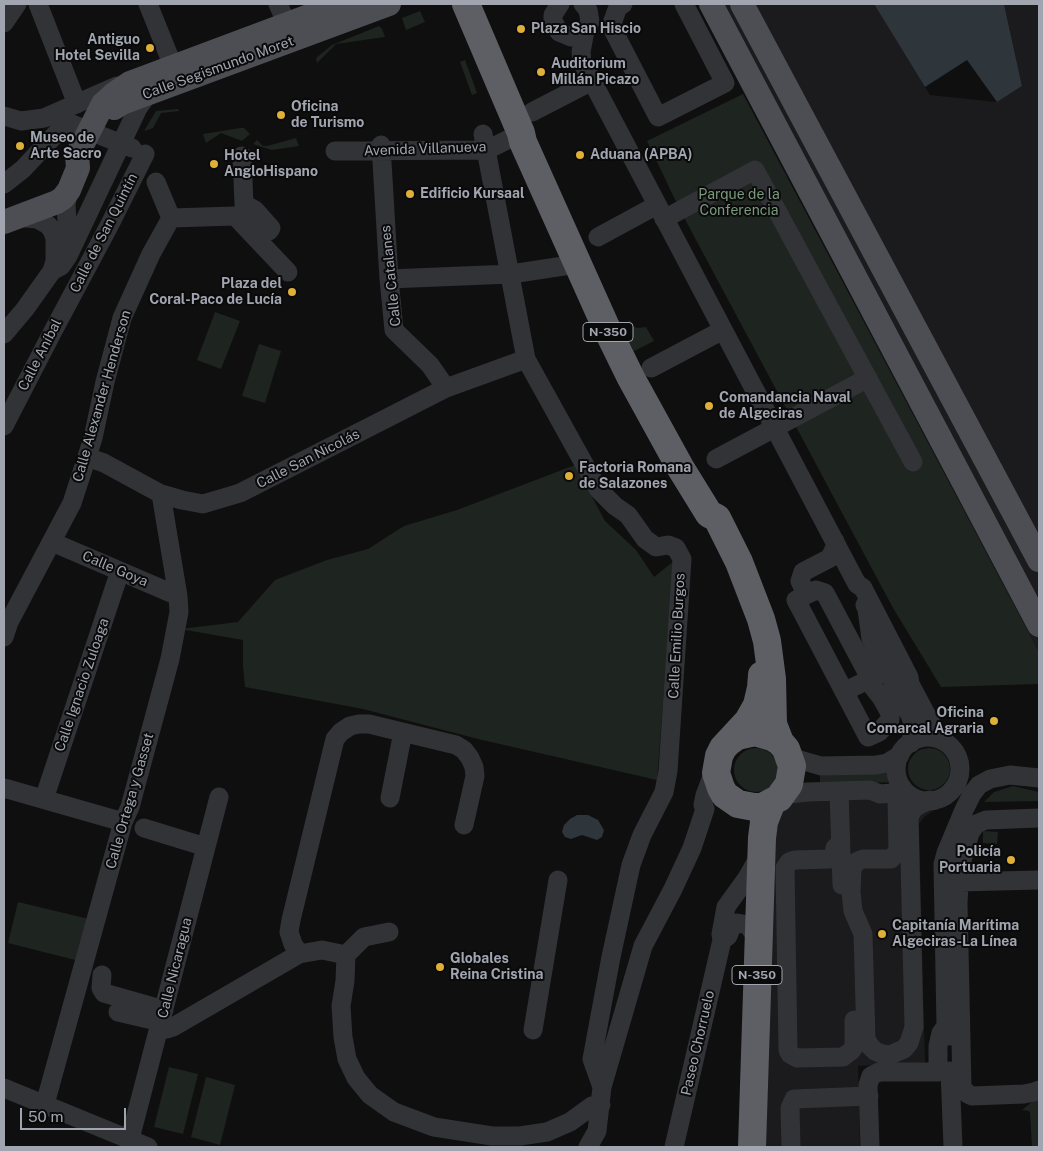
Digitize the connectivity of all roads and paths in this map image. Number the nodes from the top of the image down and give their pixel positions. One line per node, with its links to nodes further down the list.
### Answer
1 (18, 4): 15 (street)
2 (38, 4): 23 (street)
3 (148, 4): 18 (street)
4 (337, 4): 13 (main road, Calle Segismundo Moret)
5 (389, 4): 20 (main road, Calle Segismundo Moret)
6 (457, 4): 24 (highway, N-350)
7 (466, 4): 24 (highway, N-350)
8 (560, 4): 16 (street)
9 (623, 4): 10 (street)
10 (684, 4)
11 (711, 4): 65 (main road)
12 (742, 4): 60 (main road)
13 (282, 14): 18 (main road, Calle Segismundo Moret)
14 (590, 14): 16 (street); 17 (street)
15 (4, 23)
16 (558, 32): 17 (street)
17 (582, 62): 19 (street)
18 (173, 66): 20 (main road, Calle Segismundo Moret)
19 (592, 81): 21 (street); 33 (street)
20 (139, 89): 23 (main road); 26 (street)
21 (532, 112)
22 (12, 119): 23 (street)
23 (79, 120): 26 (street); 31 (street); 32 (main road)
24 (518, 140): 25 (street, Avenida Villanueva); 39 (highway, N-350)
25 (485, 142): 27 (street, Avenida Villanueva); 42 (street, Calle Emilio Burgos)
26 (122, 143): 40 (street); 44 (street, Calle de San Quintín)
27 (381, 148): 28 (street, Avenida Villanueva); 43 (street, Calle Catalanes)
28 (335, 151)
29 (242, 156): 34 (street)
30 (156, 182): 35 (street)
31 (4, 184)
32 (54, 201): 36 (main road); 37 (street); 37 (street)
33 (660, 212): 38 (street); 45 (street); 49 (street)
34 (235, 216): 35 (street); 41 (street)
35 (171, 218): 53 (street, Calle Alexander Henderson)
36 (7, 220): 40 (street)
37 (65, 231): 40 (street)
38 (598, 236)
39 (577, 264): 42 (street); 57 (highway, N-350)
40 (54, 266): 46 (street)
41 (288, 272)
42 (511, 274): 43 (street); 47 (street, Calle Emilio Burgos)
43 (389, 279): 50 (street, Calle Catalanes)
44 (63, 311): 51 (street, Calle Aníbal)
45 (723, 330): 48 (street); 52 (street)
46 (4, 334)
47 (526, 359): 50 (street, Calle San Nicolás); 109 (street, Calle Emilio Burgos)
48 (651, 368)
49 (868, 378): 52 (street); 55 (street)
50 (446, 388): 56 (street, Calle San Nicolás)
51 (4, 426)
52 (776, 428): 54 (street); 58 (street)
53 (87, 457): 56 (street, Calle San Nicolás); 59 (street, Calle Alexander Henderson)
54 (716, 459)
55 (913, 462)
56 (161, 494): 64 (street, Calle Ortega y Gasset)
57 (709, 514): 71 (highway, N-350); 73 (highway, N-350)
58 (835, 541): 62 (street); 63 (street)
59 (52, 542): 61 (street, Calle Goya); 66 (street, Calle Alexander Henderson)
60 (1039, 560)
61 (120, 571): 64 (street, Calle Goya); 82 (street, Calle Ignacio Zuloaga)
62 (857, 584): 67 (street); 67 (street)
63 (806, 594): 67 (street); 68 (street)
64 (178, 596): 88 (street, Calle Ortega y Gasset)
65 (1039, 625)
66 (4, 637)
67 (887, 680): 68 (street); 68 (street); 70 (street); 72 (street)
68 (847, 695)
69 (403, 732): 81 (street); 89 (street); 100 (street)
70 (942, 740): 72 (street); 83 (street)
71 (730, 741): 73 (highway); 74 (highway, N-350)
72 (905, 749): 73 (street); 78 (street)
73 (785, 750): 84 (highway, N-350)
74 (717, 765): 85 (highway, N-350); 86 (street)
75 (1039, 778): 106 (street)
76 (4, 788): 82 (street)
77 (870, 790): 78 (street); 79 (street); 83 (street)
78 (905, 790): 83 (street)
79 (839, 791): 84 (street); 91 (street)
80 (219, 797): 92 (street, Calle Nicaragua)
81 (390, 798)
82 (44, 799): 88 (street)
83 (930, 800)
84 (775, 801): 85 (highway); 117 (highway, N-350)
85 (738, 803): 86 (street); 93 (highway, N-350)
86 (705, 809): 109 (street)
87 (1039, 818): 96 (street)
88 (123, 822): 111 (street, Calle Ortega y Gasset)
89 (464, 825)
90 (144, 828): 92 (street)
91 (840, 844): 91 (street)
92 (206, 847): 104 (street, Calle Nicaragua)
93 (754, 864): 97 (highway, N-350); 99 (street, Paseo Chorruelo)
94 (558, 880): 105 (street)
95 (1039, 880): 96 (street)
96 (959, 882): 108 (street)
97 (752, 931): 99 (street); 116 (highway, N-350)
98 (389, 932): 101 (street)
99 (722, 940): 115 (street, Paseo Chorruelo)
100 (299, 954): 101 (street); 104 (street)
101 (346, 955): 109 (street)
102 (102, 974): 104 (street)
103 (118, 1012): 104 (street)
104 (162, 1020): 112 (street, Calle Nicaragua)
105 (533, 1030)
106 (944, 1072): 110 (street); 120 (street)
107 (4, 1088): 111 (street)
108 (1039, 1090)
109 (602, 1096): 114 (street)
110 (869, 1096): 118 (street); 119 (street)
111 (45, 1104): 112 (street)
112 (118, 1140): 113 (street)
113 (148, 1147)
114 (588, 1147)
115 (674, 1147)
116 (744, 1147)
117 (752, 1147)
118 (791, 1147)
119 (870, 1147)
120 (953, 1147)

